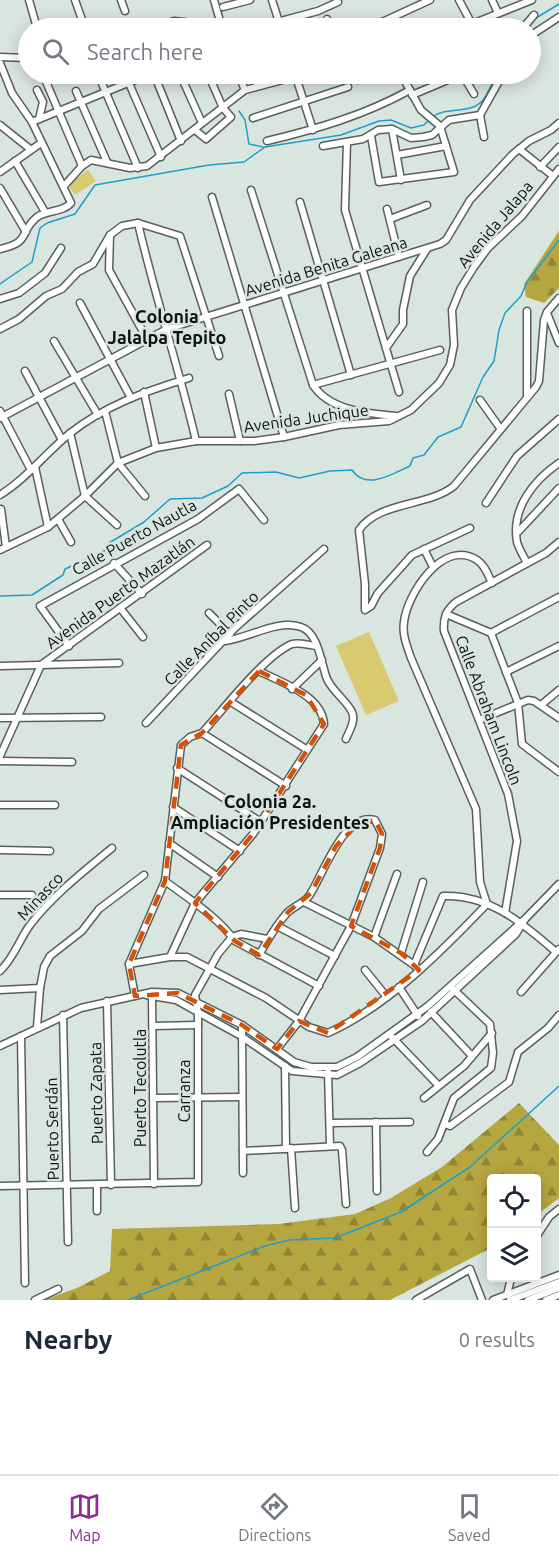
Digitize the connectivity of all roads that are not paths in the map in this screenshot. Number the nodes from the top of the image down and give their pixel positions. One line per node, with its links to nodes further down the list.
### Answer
1 (28, 0): 18 (street)
2 (75, 0): 19 (street)
3 (121, 0): 14 (street)
4 (214, 0): 13 (street)
5 (250, 0): 13 (street)
6 (272, 0): 21 (street)
7 (430, 0): 23 (street)
8 (459, 0): 24 (street)
9 (492, 0): 15 (street)
10 (532, 0): 12 (street)
11 (337, 1): 22 (street)
12 (523, 2): 15 (street)
13 (220, 7): 20 (street)
14 (125, 12)
15 (498, 13): 25 (street)
16 (534, 15): 26 (street)
17 (559, 17): 27 (street)
18 (34, 18)
19 (81, 18)
20 (221, 18)
21 (278, 18)
22 (293, 18)
23 (395, 18)
24 (469, 18)
25 (488, 18)
26 (531, 18)
27 (541, 29)
28 (0, 57): 29 (street)
29 (18, 58)
30 (0, 63): 31 (street)
31 (3, 80): 59 (street)
32 (47, 84): 56 (street)
33 (102, 84): 50 (street)
34 (124, 84): 50 (street)
35 (130, 84): 79 (street)
36 (156, 84): 69 (street)
37 (184, 84): 60 (street)
38 (212, 84): 55 (street)
39 (242, 84): 48 (street)
40 (264, 84): 48 (street)
41 (298, 84): 54 (street)
42 (407, 84): 51 (street)
43 (434, 84): 51 (street)
44 (468, 84): 52 (street)
45 (497, 84): 57 (street)
46 (348, 87): 54 (street)
47 (37, 90): 59 (street)
48 (244, 90): 55 (street)
49 (76, 91): 53 (street)
50 (105, 92): 53 (street); 85 (street)
51 (411, 92): 63 (street); 66 (street)
52 (474, 94)
53 (81, 102): 56 (street); 81 (street)
54 (304, 102): 58 (street); 66 (street)
55 (223, 108): 60 (street); 65 (street)
56 (58, 112): 59 (street); 83 (street)
57 (480, 115): 63 (street); 68 (street)
58 (253, 118)
59 (35, 121): 72 (street)
60 (202, 123): 65 (street)
61 (559, 123): 77 (street, Avenida Benita Galeana)
62 (0, 125): 76 (street)
63 (440, 126): 64 (street); 74 (street)
64 (392, 129): 67 (street); 78 (street)
65 (195, 130): 69 (street)
66 (313, 130): 70 (street)
67 (371, 136): 71 (street); 89 (street)
68 (484, 137)
69 (182, 141): 79 (street)
70 (267, 141)
71 (347, 142): 73 (street); 108 (street)
72 (41, 143): 76 (street); 90 (street)
73 (323, 146)
74 (446, 146): 78 (street); 89 (street)
75 (559, 147): 84 (street)
76 (30, 149): 80 (street)
77 (519, 149): 84 (street); 105 (street, Avenida Benita Galeana)
78 (397, 155): 89 (street)
79 (161, 157): 85 (street)
80 (15, 161): 87 (street); 99 (street)
81 (107, 162): 83 (street); 85 (street)
82 (0, 163): 87 (street)
83 (82, 166): 90 (street)
84 (540, 167): 88 (street)
85 (138, 168)
86 (559, 169): 88 (street, Avenida Jalapa)
87 (3, 170)
88 (553, 176): 143 (street, Avenida Jalapa)
89 (401, 180)
90 (64, 186): 99 (street)
91 (0, 188): 95 (street)
92 (251, 190): 110 (street)
93 (212, 197): 114 (street)
94 (300, 202): 109 (street)
95 (8, 204): 97 (street); 102 (street)
96 (427, 205): 100 (street)
97 (0, 206)
98 (387, 209): 100 (street)
99 (45, 212): 102 (street)
100 (390, 219): 107 (street)
101 (138, 224): 103 (street); 117 (street); 119 (street)
102 (26, 232): 106 (street)
103 (110, 235): 118 (street); 120 (street)
104 (62, 248): 112 (street)
105 (427, 248): 107 (street, Avenida Benita Galeana); 123 (street)
106 (0, 249)
107 (399, 257): 108 (street, Avenida Benita Galeana)
108 (361, 270): 109 (street, Avenida Benita Galeana); 123 (street)
109 (322, 282): 110 (street, Avenida Benita Galeana); 129 (street)
110 (283, 293): 114 (street, Avenida Benita Galeana); 132 (street)
111 (559, 298): 116 (street)
112 (0, 299)
113 (80, 303): 126 (street)
114 (244, 305): 117 (street, Avenida Benita Galeana); 147 (street)
115 (527, 311): 137 (street)
116 (547, 312): 122 (street); 137 (street)
117 (206, 316): 119 (street, Avenida Benita Galeana); 125 (street)
118 (0, 329)
119 (167, 329): 120 (street, Avenida Benita Galeana); 131 (street)
120 (147, 339): 126 (street, Avenida Benita Galeana)
121 (54, 341): 130 (street)
122 (559, 343)
123 (386, 348): 127 (street)
124 (440, 350): 127 (street)
125 (219, 356)
126 (110, 358): 130 (street, Avenida Benita Galeana); 138 (street)
127 (391, 363): 129 (street); 134 (street)
128 (25, 371): 136 (street)
129 (351, 375): 132 (street)
130 (75, 377): 136 (street, Avenida Benita Galeana); 142 (street)
131 (185, 379): 133 (street); 149 (street)
132 (312, 385): 143 (street)
133 (144, 392): 138 (street); 151 (street)
134 (399, 392)
135 (228, 394): 150 (street)
136 (39, 397): 141 (street, Avenida Benita Galeana); 148 (street)
137 (527, 397): 145 (street)
138 (130, 398): 140 (street)
139 (480, 400): 145 (street)
140 (105, 411): 142 (street); 153 (street)
141 (1, 415): 154 (street)
142 (98, 415): 146 (street)
143 (396, 416): 147 (street, Avenida Juchique)
144 (559, 419): 159 (street)
145 (500, 428): 172 (street)
146 (70, 434): 148 (street); 157 (street)
147 (284, 437): 150 (street, Avenida Juchique)
148 (62, 440): 154 (street)
149 (196, 441): 150 (street, Avenida Juchique); 151 (street, Avenida Juchique)
150 (240, 441)
151 (156, 448): 153 (street, Avenida Juchique)
152 (559, 462): 166 (street)
153 (118, 463): 157 (street, Avenida Juchique); 158 (street)
154 (33, 469): 156 (street); 164 (street)
155 (559, 488): 166 (street)
156 (0, 494)
157 (85, 496): 161 (street, Avenida Juchique); 163 (street)
158 (145, 496)
159 (486, 503)
160 (1, 509): 170 (street)
161 (58, 519): 164 (street, Avenida Juchique); 167 (street)
162 (264, 520): 173 (street, Calle Puerto Nautla)
163 (117, 525)
164 (48, 527): 170 (street, Avenida Juchique)
165 (470, 528): 172 (street)
166 (518, 532): 174 (street)
167 (71, 542)
168 (559, 542): 174 (street)
169 (207, 545): 177 (street, Avenida Puerto Mazatlán)
170 (3, 549)
171 (324, 549): 183 (street, Calle Aníbal Pinto)
172 (424, 549): 175 (street)
173 (114, 563): 177 (street); 186 (street, Calle Puerto Nautla)
174 (527, 563): 176 (street)
175 (433, 567): 176 (street); 234 (street)
176 (492, 583): 181 (street)
177 (142, 594): 179 (street, Avenida Puerto Mazatlán)
178 (559, 597): 182 (street)
179 (121, 609): 184 (street); 186 (street, Avenida Puerto Mazatlán)
180 (209, 613): 183 (street)
181 (446, 614): 182 (street); 204 (street, Calle Abraham Lincoln)
182 (491, 633): 194 (street)
183 (230, 634): 185 (street, Calle Aníbal Pinto)
184 (143, 637)
185 (224, 642): 187 (street); 205 (street, Calle Aníbal Pinto)
186 (69, 646): 191 (street, Avenida Puerto Mazatlán)
187 (316, 646): 189 (street); 193 (street)
188 (559, 646): 194 (street)
189 (322, 660): 195 (street); 207 (street)
190 (119, 663): 191 (street)
191 (41, 665): 192 (street); 200 (street, Avenida Puerto Mazatlán)
192 (0, 666)
193 (259, 671): 195 (street); 197 (street)
194 (506, 672): 198 (street)
195 (292, 689): 208 (street)
196 (559, 690): 199 (street)
197 (231, 702): 206 (street); 208 (street)
198 (518, 703): 199 (street); 204 (street); 213 (street)
199 (541, 705): 203 (street)
200 (18, 717): 201 (street); 202 (street); 209 (street, Avenida Puerto Mazatlán)
201 (101, 717)
202 (0, 718)
203 (559, 718)
204 (479, 720): 235 (street, Calle Abraham Lincoln)
205 (146, 723)
206 (201, 733): 212 (street); 214 (street)
207 (346, 739)
208 (306, 749): 214 (street)
209 (0, 756)
210 (0, 761): 211 (street)
211 (72, 762)
212 (177, 768): 217 (street); 218 (street)
213 (559, 772)
214 (285, 786): 218 (street)
215 (0, 805): 216 (street)
216 (55, 805)
217 (173, 807): 219 (street); 223 (street)
218 (261, 822): 223 (street)
219 (169, 843): 226 (street); 227 (street)
220 (112, 848): 251 (street, Minasco)
221 (0, 850): 222 (street)
222 (50, 850)
223 (240, 851): 226 (street)
224 (397, 874): 240 (street)
225 (144, 875): 254 (street)
226 (218, 877): 233 (street)
227 (165, 881): 233 (street); 247 (street)
228 (423, 882): 243 (street)
229 (559, 884): 236 (street)
230 (0, 895): 231 (street)
231 (32, 895)
232 (304, 902): 237 (street); 238 (street); 238 (street)
233 (195, 903): 239 (street); 246 (street)
234 (487, 904): 235 (street); 248 (street); 248 (street)
235 (505, 913): 236 (street)
236 (522, 922): 242 (street); 255 (street)
237 (277, 926): 241 (street); 245 (street)
238 (351, 926): 240 (street); 245 (street)
239 (232, 937): 241 (street); 244 (street); 249 (street)
240 (374, 937): 243 (street)
241 (267, 939): 244 (street)
242 (557, 950): 257 (street)
243 (401, 953): 248 (street)
244 (258, 956): 252 (street)
245 (335, 956): 252 (street)
246 (170, 957): 247 (street); 249 (street)
247 (129, 964): 259 (street)
248 (417, 967): 253 (street)
249 (209, 969): 261 (street); 270 (street)
250 (365, 970): 260 (street)
251 (0, 971)
252 (319, 986): 270 (street)
253 (399, 987): 260 (street); 266 (street)
254 (40, 988): 256 (street); 274 (street)
255 (453, 989): 263 (street); 265 (street); 275 (street)
256 (0, 990)
257 (521, 992)
258 (150, 995): 259 (street); 261 (street); 264 (street); 273 (street, Puerto Tecolutla)
259 (135, 996): 262 (street)
260 (386, 996): 270 (street)
261 (195, 1000): 264 (street, Carranza); 272 (street)
262 (107, 1001): 267 (street); 302 (street, Puerto Zapata)
263 (428, 1006): 265 (street); 266 (street)
264 (198, 1012): 271 (street, Carranza); 277 (street)
265 (431, 1013): 269 (street); 282 (street)
266 (417, 1014): 269 (street); 278 (street)
267 (63, 1015): 274 (street); 300 (street, Puerto Serdán)
268 (559, 1015): 293 (street)
269 (422, 1021): 278 (street)
270 (299, 1022): 280 (street)
271 (198, 1025): 273 (street); 286 (street, Carranza)
272 (242, 1025): 277 (street); 280 (street)
273 (153, 1026): 288 (street, Puerto Tecolutla)
274 (37, 1027): 276 (street)
275 (492, 1033): 282 (street); 293 (street)
276 (21, 1036): 279 (street); 304 (street)
277 (241, 1036): 283 (street); 287 (street)
278 (392, 1037): 284 (street); 285 (street)
279 (0, 1046)
280 (277, 1049): 281 (street)
281 (285, 1056): 283 (street); 284 (street)
282 (472, 1056): 285 (street)
283 (285, 1067): 284 (street); 295 (street)
284 (328, 1072): 292 (street)
285 (438, 1084): 289 (street)
286 (198, 1097): 287 (street); 288 (street); 299 (street, Carranza)
287 (241, 1097): 296 (street)
288 (154, 1098): 299 (street, Puerto Tecolutla)
289 (424, 1098)
290 (376, 1122): 291 (street); 292 (street); 305 (street)
291 (410, 1122)
292 (330, 1123): 294 (street)
293 (445, 1124): 297 (street)
294 (330, 1146): 295 (street); 306 (street)
295 (289, 1149): 296 (street); 307 (street)
296 (243, 1151): 298 (street)
297 (427, 1152)
298 (243, 1173)
299 (154, 1184): 302 (street)
300 (66, 1185): 301 (street); 304 (street); 311 (street, Puerto Serdán)
301 (97, 1185): 302 (street); 309 (street)
302 (111, 1185)
303 (0, 1186): 304 (street)
304 (23, 1186): 315 (street)
305 (377, 1191)
306 (346, 1204)
307 (295, 1208)
308 (559, 1209): 310 (street)
309 (98, 1211)
310 (541, 1230)
311 (68, 1242)
312 (559, 1275): 319 (street)
313 (510, 1282): 319 (street)
314 (559, 1282): 319 (street)
315 (25, 1283)
316 (559, 1288): 324 (street)
317 (58, 1289): 320 (street)
318 (559, 1295): 325 (street)
319 (508, 1298): 323 (street)
320 (35, 1300)
321 (416, 1300): 322 (street)
322 (482, 1300)
323 (493, 1300)
324 (528, 1300)
325 (546, 1300)

